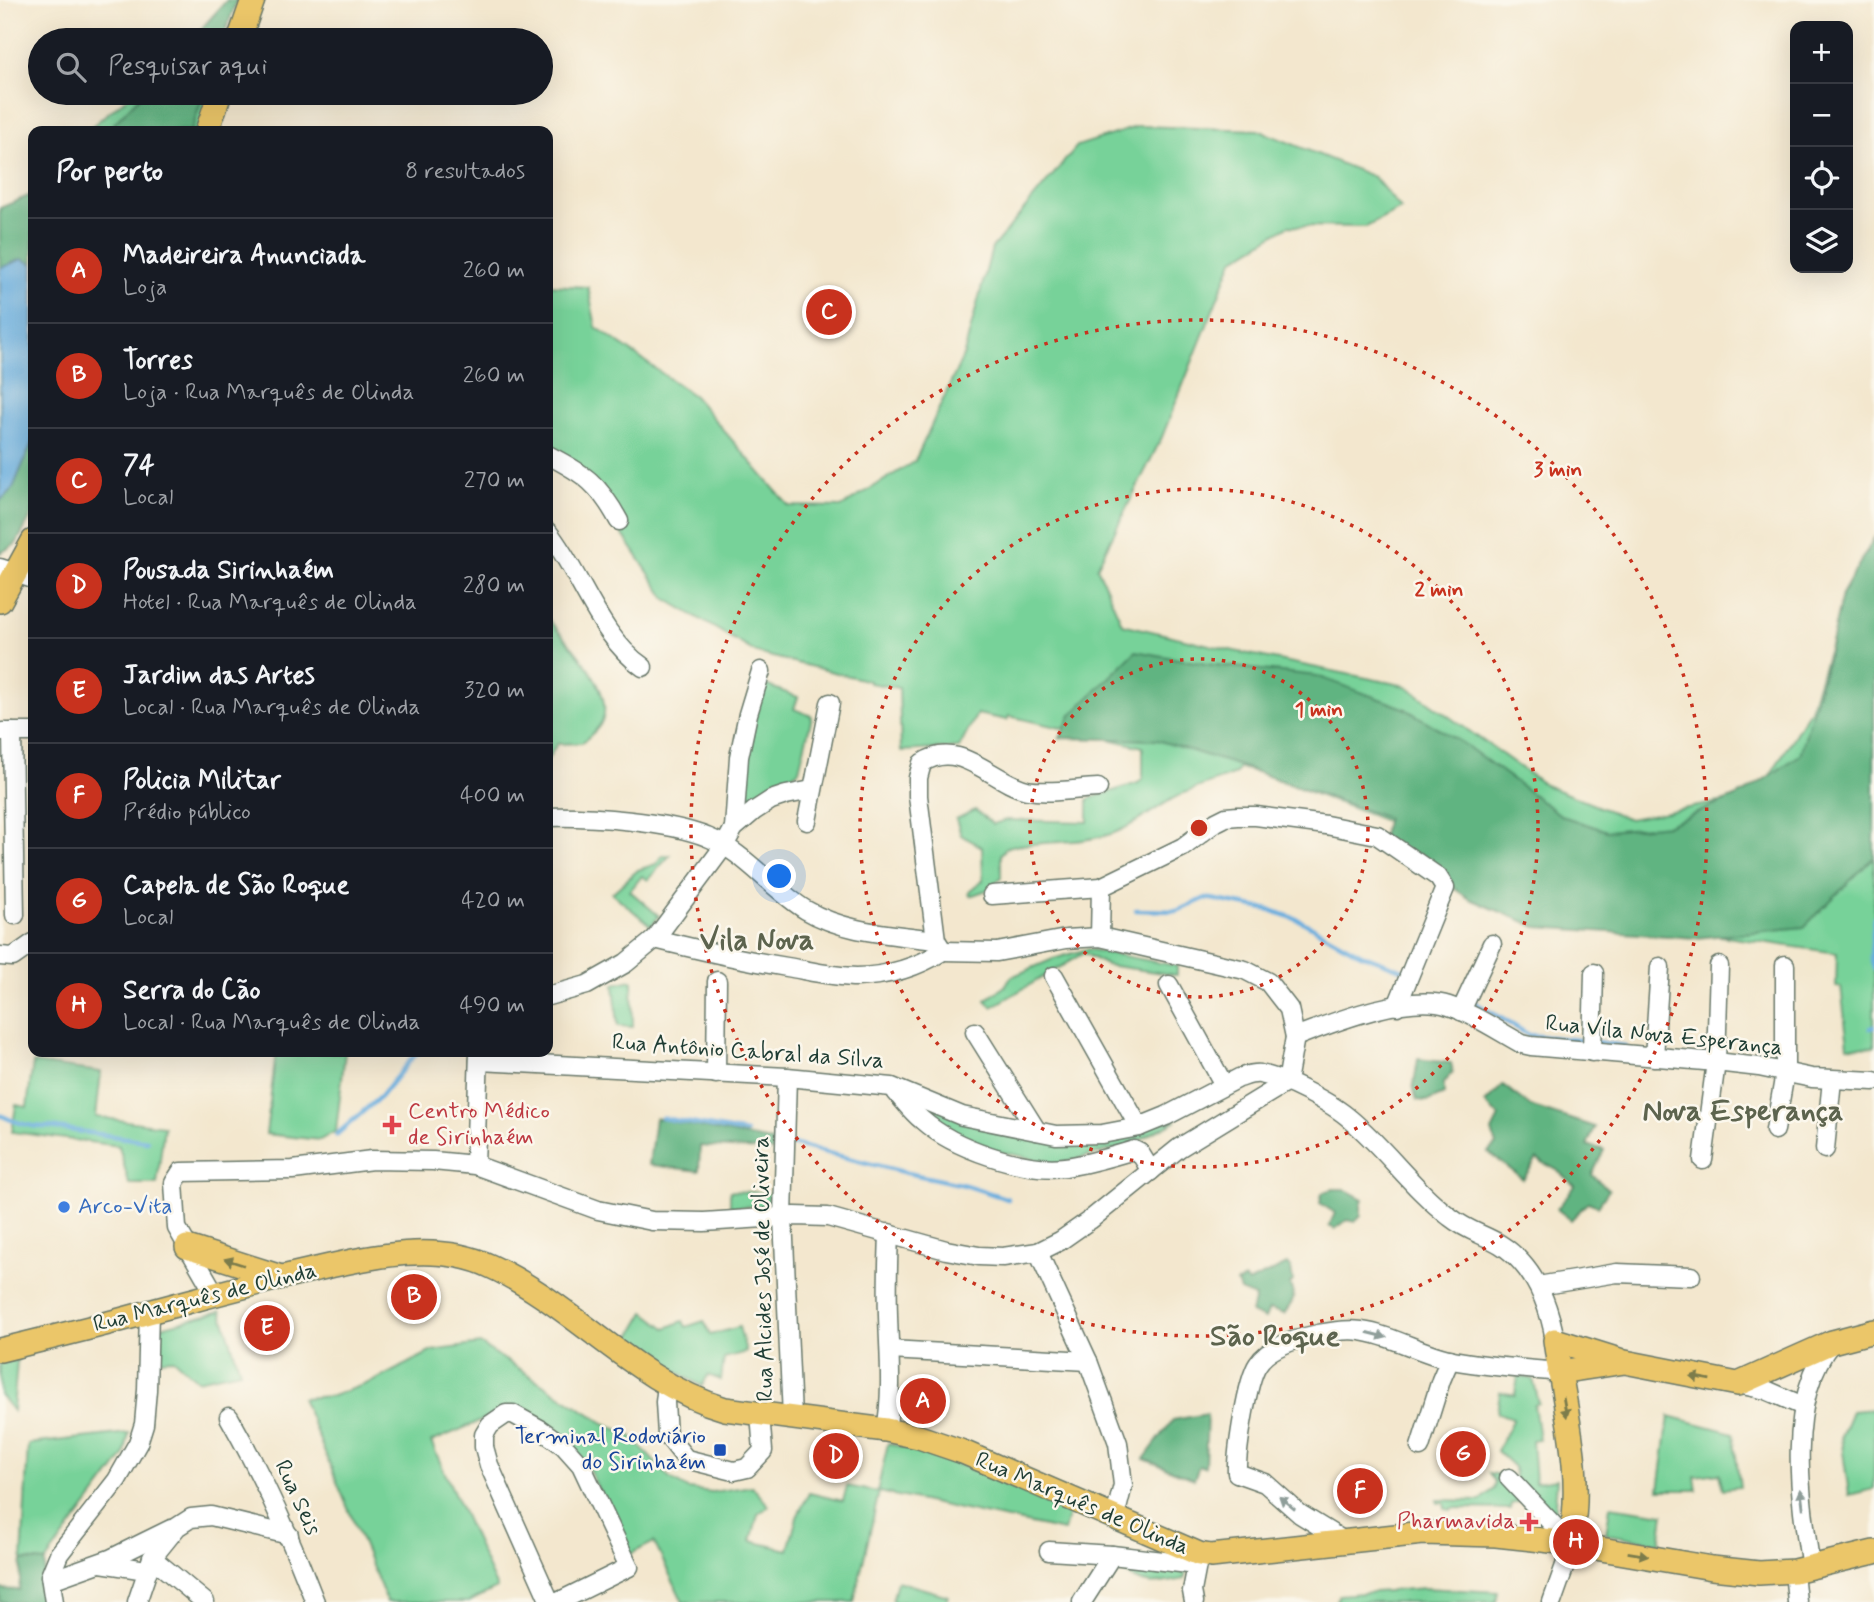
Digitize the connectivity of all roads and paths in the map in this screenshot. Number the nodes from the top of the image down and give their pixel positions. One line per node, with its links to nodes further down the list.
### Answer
1 (253, 0): 2 (main road)
2 (243, 28)
3 (216, 105): 4 (main road)
4 (209, 126)
5 (553, 458): 6 (street)
6 (620, 521)
7 (553, 538): 11 (street)
8 (28, 550): 9 (main road)
9 (16, 573): 10 (main road)
10 (0, 601)
11 (643, 667)
12 (761, 671): 20 (street)
13 (830, 703): 17 (street)
14 (6, 732): 15 (street); 24 (street)
15 (28, 732)
16 (1098, 788): 28 (street)
17 (812, 790): 19 (street); 20 (street)
18 (553, 817): 21 (street)
19 (807, 821)
20 (734, 828): 21 (street)
21 (724, 846): 26 (street); 28 (street)
22 (1101, 887): 23 (street); 25 (street); 39 (street)
23 (992, 895)
24 (15, 915)
25 (1100, 937): 28 (street); 42 (street)
26 (655, 939): 28 (street); 38 (street)
27 (1492, 944): 40 (street)
28 (940, 945)
29 (28, 946): 30 (street)
30 (0, 956)
31 (1785, 965): 48 (street)
32 (1719, 966): 47 (street)
33 (1660, 967): 46 (street)
34 (1594, 973): 43 (street)
35 (1054, 976): 56 (street)
36 (717, 981): 49 (street)
37 (1169, 985): 54 (street)
38 (553, 995)
39 (1396, 1006): 40 (street, Rua Vila Nova Esperança); 42 (street, Rua Vila Nova Esperança)
40 (1461, 1011): 43 (street, Rua Vila Nova Esperança)
41 (975, 1032): 58 (street)
42 (1296, 1037): 52 (street)
43 (1592, 1052): 46 (street, Rua Vila Nova Esperança)
44 (479, 1057): 61 (street)
45 (492, 1057): 49 (street, Rua Antônio Cabral da Silva)
46 (1654, 1057): 47 (street, Rua Vila Nova Esperança)
47 (1716, 1062): 48 (street, Rua Vila Nova Esperança); 60 (street)
48 (1785, 1073): 51 (street, Rua Vila Nova Esperança); 57 (street)
49 (716, 1074): 50 (street, Rua Antônio Cabral da Silva)
50 (787, 1077): 55 (street, Rua Antônio Cabral da Silva); 63 (street, Rua Alcides José de Oliveira)
51 (1832, 1080): 53 (street, Rua Vila Nova Esperança); 59 (street)
52 (1287, 1082): 54 (street, Rua Antônio Cabral da Silva); 62 (street); 69 (street, Rua Antônio Cabral da Silva)
53 (1874, 1082)
54 (1224, 1085): 56 (street, Rua Antônio Cabral da Silva)
55 (892, 1087): 58 (street, Rua Antônio Cabral da Silva); 62 (street)
56 (1139, 1127): 58 (street, Rua Antônio Cabral da Silva)
57 (1775, 1130)
58 (1037, 1131)
59 (1825, 1149)
60 (1703, 1160)
61 (475, 1165): 63 (street); 65 (street)
62 (1151, 1171): 66 (street)
63 (783, 1217): 64 (street); 85 (street, Rua Alcides José de Oliveira)
64 (889, 1233): 66 (street); 76 (street)
65 (187, 1247): 68 (main road, one-way to 65); 70 (street)
66 (1038, 1252): 78 (street)
67 (1691, 1276): 69 (street)
68 (281, 1277): 70 (main road, Rua Marquês de Olinda); 82 (main road, Rua Marquês de Olinda)
69 (1538, 1286): 73 (street, Rua Antônio Cabral da Silva)
70 (215, 1294): 71 (main road, Rua Marquês de Olinda)
71 (149, 1312): 75 (main road, Rua Marquês de Olinda); 102 (street)
72 (1874, 1331): 74 (main road)
73 (1555, 1340): 79 (main road); 80 (main road)
74 (1832, 1342): 81 (main road); 83 (street)
75 (0, 1350)
76 (890, 1350): 78 (street); 87 (street)
77 (1450, 1359): 80 (street); 88 (street); 93 (street, one-way to 77)
78 (1088, 1361): 90 (street)
79 (1625, 1362): 80 (main road); 81 (main road, one-way to 79)
80 (1559, 1372): 94 (main road, one-way to 94)
81 (1738, 1384): 83 (street)
82 (667, 1385): 84 (main road, Rua Marquês de Olinda); 84 (street)
83 (1804, 1406): 101 (street, one-way to 83)
84 (760, 1414): 85 (main road, Rua Marquês de Olinda)
85 (792, 1417): 87 (main road, Rua Marquês de Olinda)
86 (229, 1418): 92 (street, Rua Seis)
87 (886, 1430): 90 (main road, Rua Marquês de Olinda)
88 (1420, 1447)
89 (1509, 1478): 94 (street)
90 (1112, 1516): 98 (main road, Rua Marquês de Olinda)
91 (184, 1522): 92 (street); 99 (street); 100 (street)
92 (289, 1535): 107 (street, Rua Seis)
93 (1344, 1541): 94 (main road, Rua Marquês de Olinda); 98 (main road, Rua Marquês de Olinda)
94 (1568, 1543): 101 (main road, Rua Marquês de Olinda, one-way to 101); 111 (street)
95 (1049, 1551): 97 (street)
96 (1869, 1554): 101 (main road, Rua Marquês de Olinda)
97 (1112, 1555): 98 (street); 110 (street)
98 (1198, 1560): 103 (street)
99 (99, 1563): 100 (street); 102 (street)
100 (149, 1564): 105 (street); 106 (street)
101 (1802, 1569): 112 (street)
102 (51, 1580): 104 (street)
103 (1193, 1597)
104 (54, 1602)
105 (137, 1602)
106 (205, 1602)
107 (315, 1602)
108 (550, 1602): 109 (street)
109 (558, 1602)
110 (1082, 1602)
111 (1552, 1602)
112 (1797, 1602)

